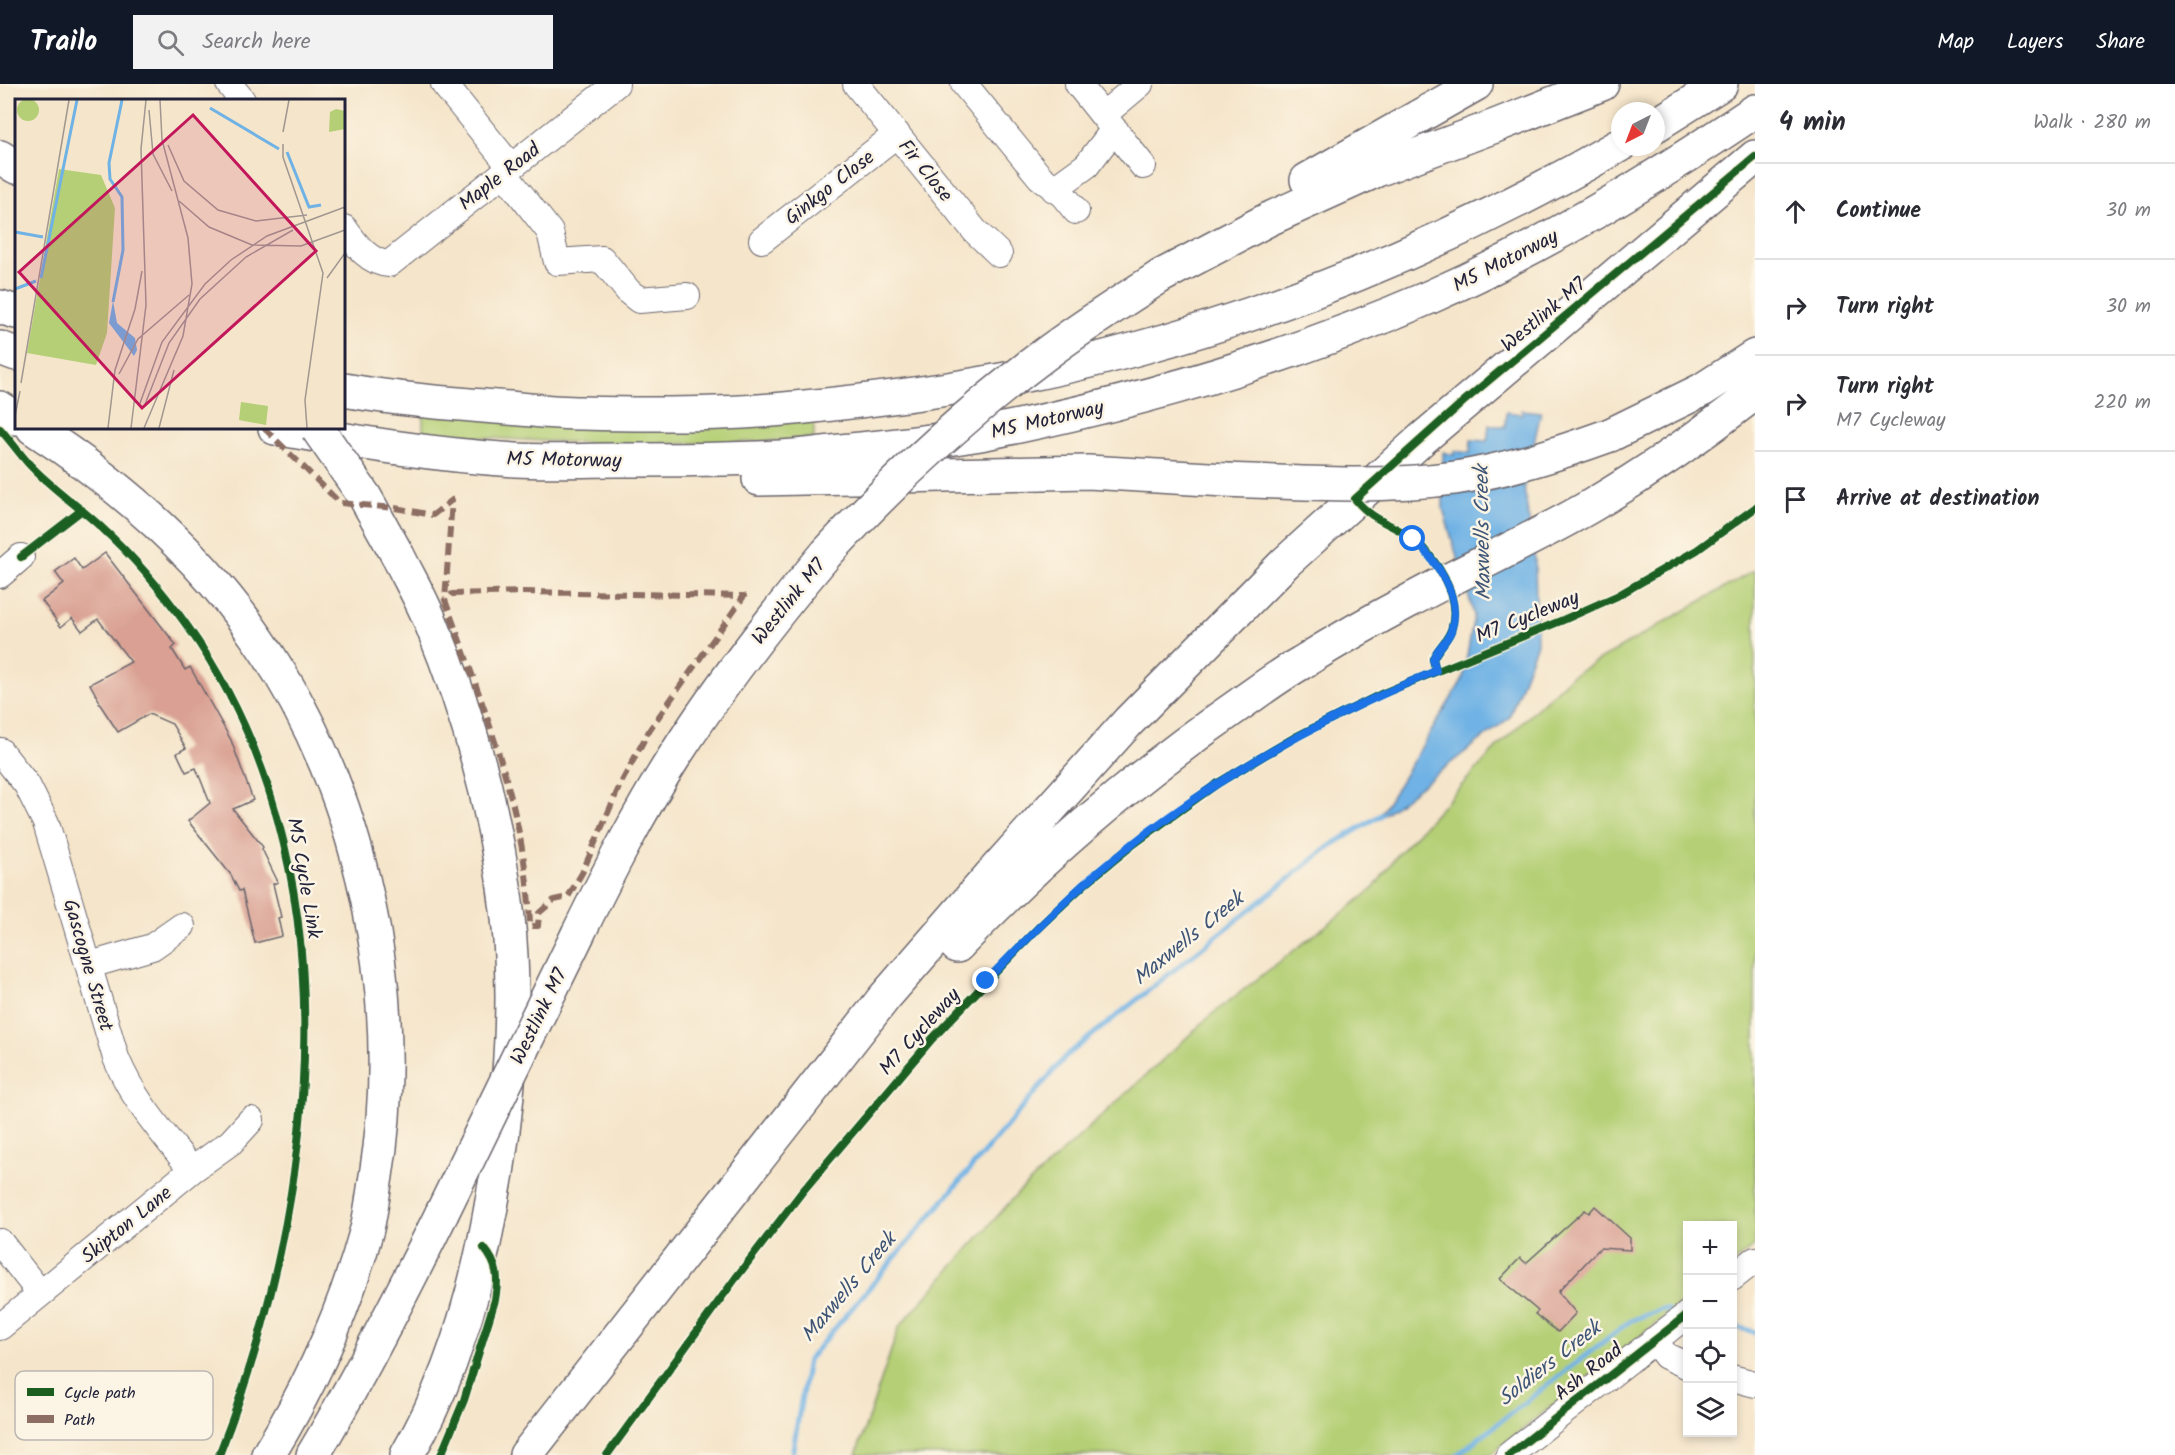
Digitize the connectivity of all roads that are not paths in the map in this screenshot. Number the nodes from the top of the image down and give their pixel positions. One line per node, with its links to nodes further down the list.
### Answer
1 (229, 84): 11 (street)
2 (444, 84): 21 (street)
3 (616, 84): 21 (street, Maple Road)
4 (856, 84): 15 (street, Fir Close)
5 (964, 84): 22 (street)
6 (1078, 84): 14 (street)
7 (1140, 84): 14 (street)
8 (1476, 84): 26 (highway)
9 (1602, 84): 26 (highway)
10 (1721, 84): 13 (highway)
11 (241, 99)
12 (1755, 111): 41 (highway, M5 Motorway)
13 (1665, 118)
14 (1109, 123): 20 (street); 22 (street)
15 (897, 134): 25 (street, Ginkgo Close); 27 (street, Fir Close)
16 (1611, 150): 34 (highway)
17 (0, 157): 19 (highway)
18 (1755, 157): 53 (highway, Westlink M7)
19 (15, 166)
20 (1143, 166)
21 (507, 170): 24 (street, Maple Road); 28 (street)
22 (1054, 189): 23 (street)
23 (1076, 211)
24 (345, 229)
25 (762, 240)
26 (1202, 246): 61 (highway, Westlink M7, bridge)
27 (999, 254)
28 (687, 296)
29 (0, 308): 30 (highway)
30 (15, 312)
31 (0, 348): 32 (highway)
32 (15, 354)
33 (1755, 356): 41 (highway, bridge)
34 (345, 390)
35 (1755, 393): 53 (highway)
36 (0, 408): 37 (highway)
37 (15, 417)
38 (34, 429): 60 (highway)
39 (281, 429): 41 (highway, M5 Motorway)
40 (318, 429): 62 (highway, bridge)
41 (518, 460)
42 (21, 557): 43 (street)
43 (0, 575)
44 (0, 751): 46 (street, Gascogne Street)
45 (182, 926): 46 (street)
46 (90, 965): 48 (street, Gascogne Street)
47 (251, 1120): 48 (street, Skipton Lane)
48 (192, 1170): 52 (street, Skipton Lane)
49 (0, 1242): 52 (street)
50 (1755, 1260): 51 (street)
51 (1736, 1275)
52 (40, 1293): 55 (street, Skipton Lane)
53 (642, 1307): 63 (highway, Westlink M7)
54 (1683, 1318): 56 (street, Ash Road)
55 (0, 1327)
56 (1654, 1340): 57 (street); 64 (street, Ash Road)
57 (1683, 1364)
58 (1737, 1379): 59 (street)
59 (1755, 1384)
60 (268, 1455)
61 (313, 1455)
62 (407, 1455)
63 (526, 1455)
64 (1509, 1455)

